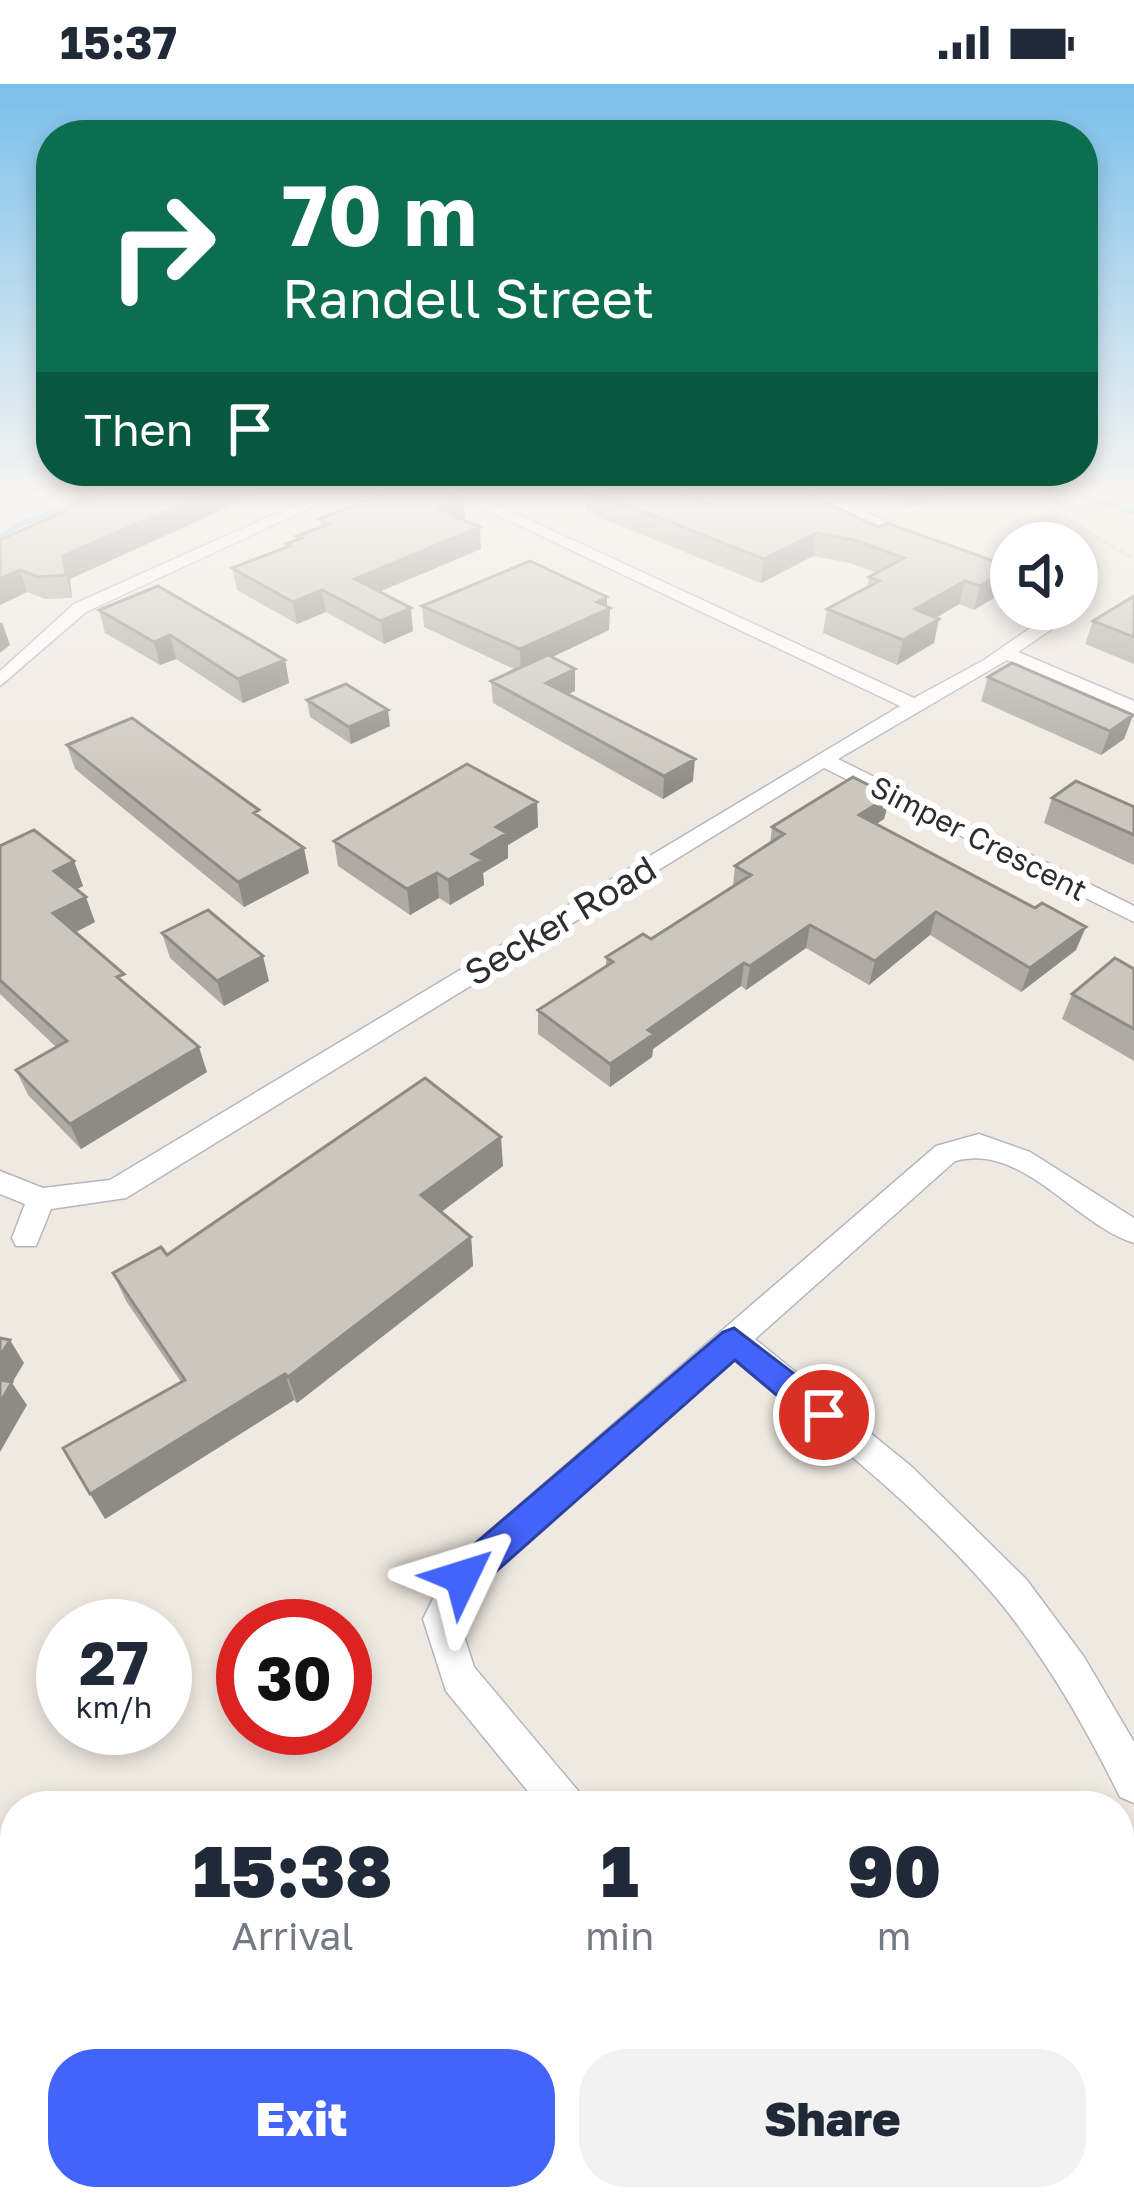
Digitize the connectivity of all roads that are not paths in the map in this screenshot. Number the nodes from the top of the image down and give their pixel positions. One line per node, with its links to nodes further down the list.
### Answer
1 (117, 591): 5 (street)
2 (669, 591): 6 (street)
3 (1040, 630): 4 (street, Secker Road)
4 (1007, 654): 6 (street, Secker Road); 7 (street)
5 (0, 681)
6 (916, 706): 8 (street, Secker Road)
7 (1134, 708)
8 (824, 760): 9 (street, Simper Crescent); 11 (street, Secker Road)
9 (1134, 916)
10 (0, 1182): 11 (street, Secker Road)
11 (41, 1199): 13 (street)
12 (1134, 1232): 14 (street)
13 (26, 1238)
14 (734, 1341): 15 (street); 16 (street)
15 (1134, 1783)
16 (552, 1791)

